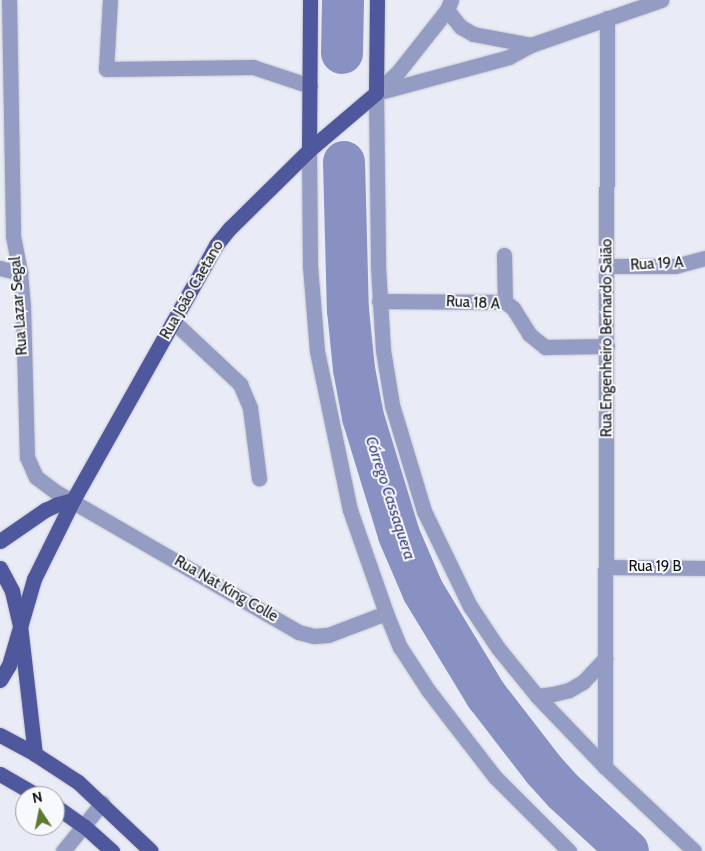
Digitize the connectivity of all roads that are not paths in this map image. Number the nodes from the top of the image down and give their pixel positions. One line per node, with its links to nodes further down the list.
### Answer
1 (10, 0): 16 (street, Rua Lazar Segal)
2 (110, 0): 9 (street)
3 (310, 0): 9 (main road)
4 (377, 0): 10 (main road)
5 (661, 0): 7 (street)
6 (449, 5): 8 (street); 10 (street)
7 (608, 18): 8 (street); 14 (street, Rua Engenheiro Bernardo Saião)
8 (531, 44): 10 (street)
9 (310, 86): 11 (main road)
10 (376, 93): 11 (main road, Rua João Caetano); 17 (street)
11 (309, 150): 19 (main road, Rua João Caetano); 27 (street)
12 (504, 255): 18 (street)
13 (705, 258): 14 (street, Rua 19 A)
14 (608, 266): 20 (street, Rua Engenheiro Bernardo Saião)
15 (0, 268): 16 (street)
16 (20, 273): 22 (street, Rua Lazar Segal)
17 (380, 301): 18 (street, Rua 18 A); 31 (street)
18 (505, 302): 20 (street, Rua 18 A)
19 (174, 322): 21 (street); 22 (main road, Rua João Caetano)
20 (607, 346): 24 (street, Rua Engenheiro Bernardo Saião)
21 (259, 478)
22 (73, 500): 23 (main road); 27 (street, Rua Nat King Colle); 28 (main road, Rua João Caetano)
23 (0, 541)
24 (606, 567): 26 (street, Rua 19 B); 29 (street, Rua Engenheiro Bernardo Saião)
25 (0, 568): 28 (main road)
26 (705, 568)
27 (386, 613): 43 (street)
28 (20, 625): 30 (main road, Rua João Caetano); 33 (main road)
29 (605, 658): 31 (street); 34 (street, Rua Engenheiro Bernardo Saião)
30 (0, 680)
31 (537, 696): 34 (street)
32 (0, 735): 33 (main road)
33 (35, 754): 37 (main road)
34 (605, 767): 44 (street)
35 (0, 774): 36 (main road)
36 (21, 786)
37 (102, 803): 39 (street); 42 (main road)
38 (65, 813): 39 (main road)
39 (84, 826): 40 (street); 41 (main road)
40 (63, 851)
41 (112, 851)
42 (151, 851)
43 (569, 851)
44 (694, 851)

